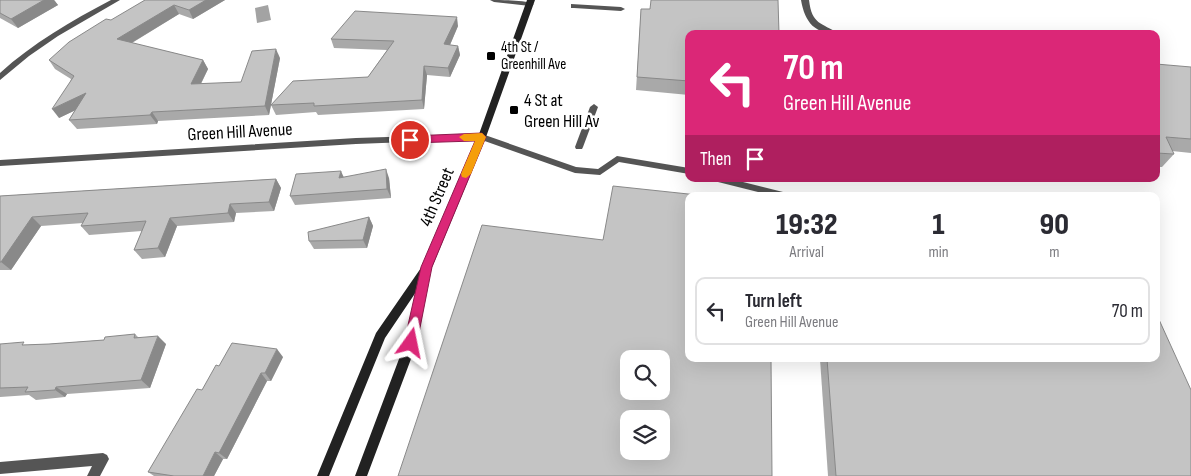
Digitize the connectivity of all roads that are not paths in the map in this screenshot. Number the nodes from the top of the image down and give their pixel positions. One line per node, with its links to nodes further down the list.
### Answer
1 (116, 0): 8 (street)
2 (494, 0): 4 (street)
3 (805, 0): 7 (street)
4 (530, 2): 10 (street, 4th Street)
5 (574, 6): 6 (street)
6 (621, 9)
7 (825, 30)
8 (0, 77)
9 (594, 107): 11 (street)
10 (482, 137): 12 (street, Green Hill Avenue); 13 (street); 16 (street, 4th Street)
11 (579, 147)
12 (0, 163)
13 (685, 170)
14 (730, 182): 15 (street)
15 (770, 192)
16 (426, 267): 19 (street, 4th Street); 20 (street, 4th Street)
17 (0, 468): 18 (street)
18 (93, 476)
19 (323, 476)
20 (361, 476)

